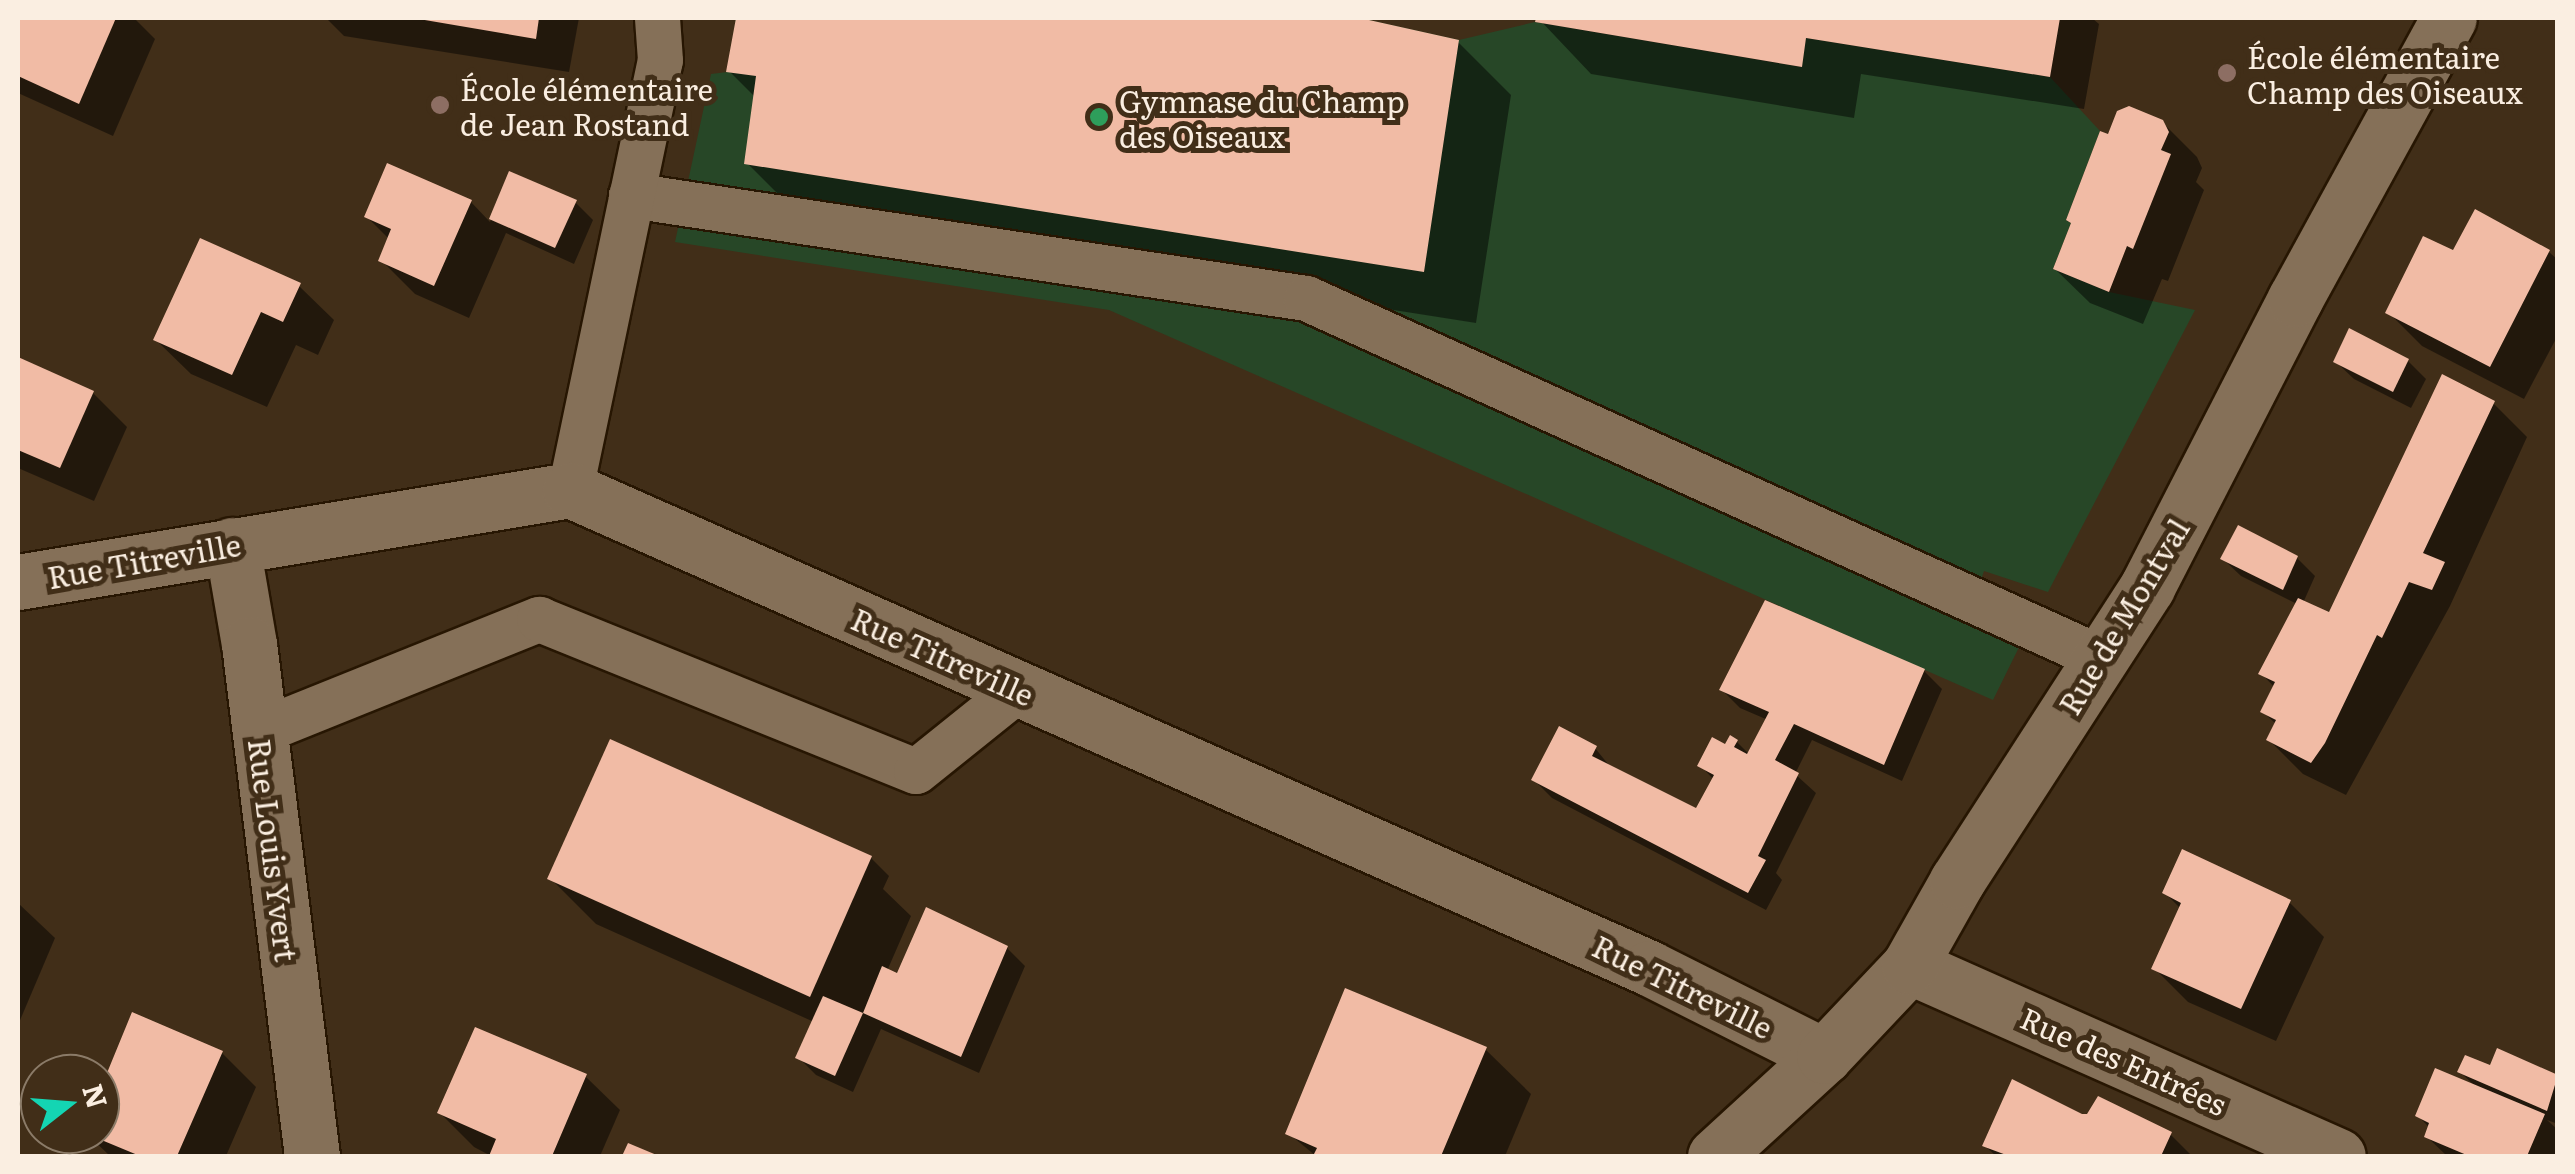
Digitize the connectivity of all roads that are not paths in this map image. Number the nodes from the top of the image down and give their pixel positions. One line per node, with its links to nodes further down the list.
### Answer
1 (657, 18): 3 (lane)
2 (2449, 18): 7 (street, Rue de Montval)
3 (632, 195): 4 (lane); 7 (lane)
4 (570, 490): 5 (street, Rue Titreville); 8 (street, Rue Titreville)
5 (232, 545): 6 (street, Rue Titreville); 9 (street, Rue Louis Yvert)
6 (18, 582)
7 (2100, 658): 10 (street, Rue de Montval)
8 (1018, 689): 9 (lane); 11 (street, Rue Titreville)
9 (260, 731): 12 (street, Rue Louis Yvert)
10 (1909, 966): 11 (street, Rue de Montval); 14 (street, Rue des Entrées)
11 (1824, 1056): 13 (street, Rue de Montval)
12 (312, 1156)
13 (1715, 1156)
14 (2338, 1156)

